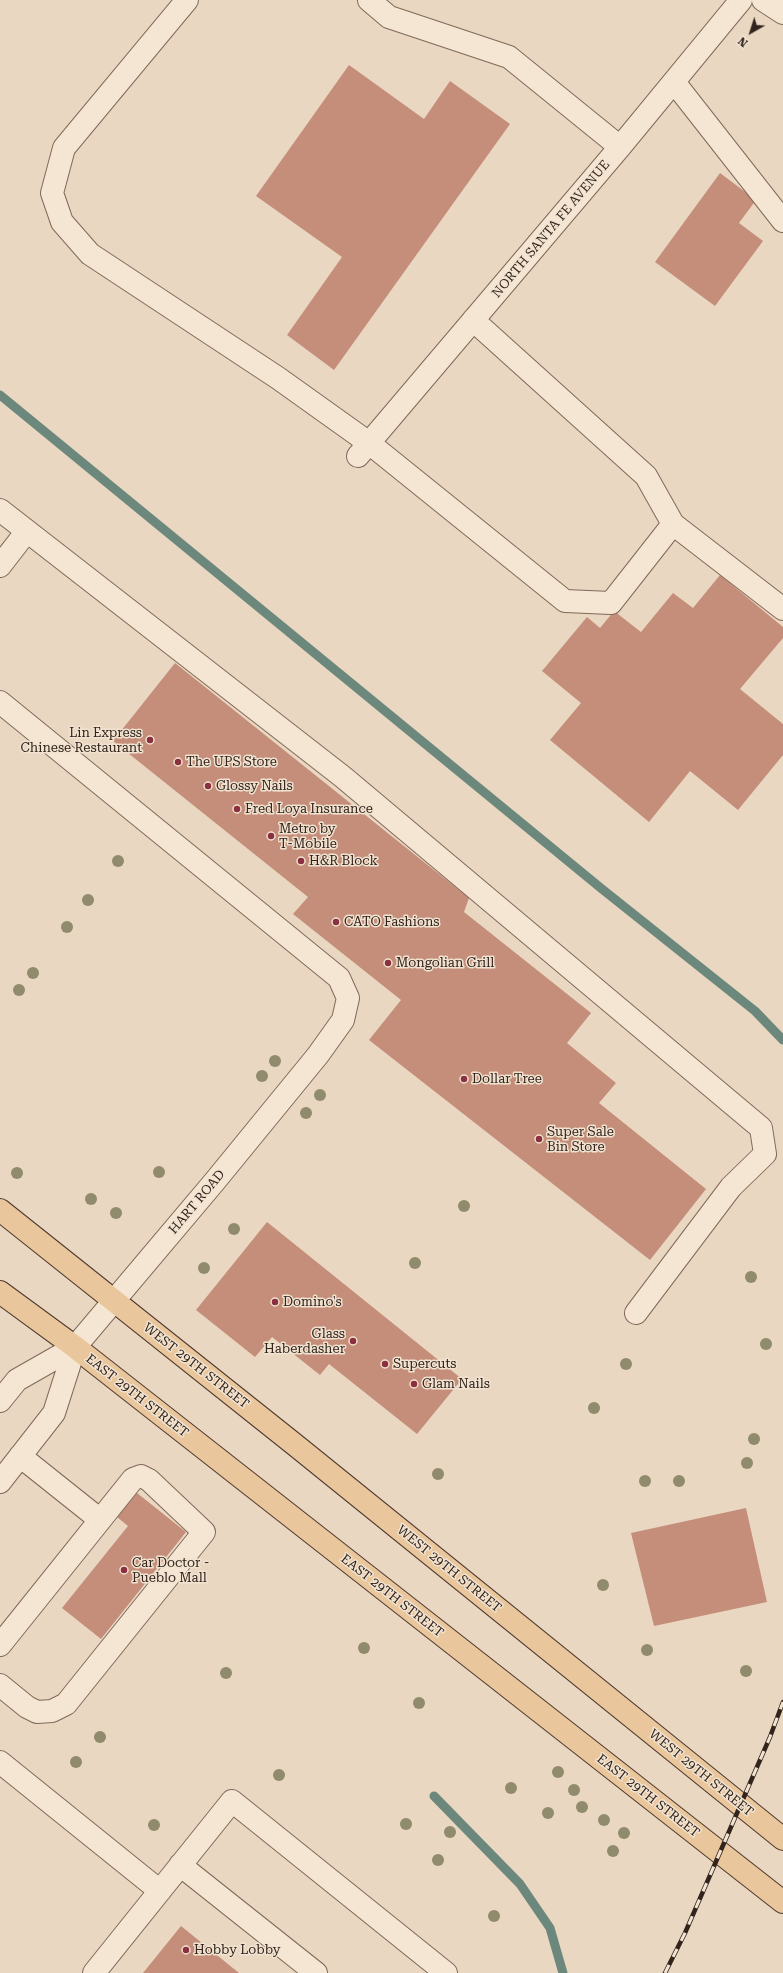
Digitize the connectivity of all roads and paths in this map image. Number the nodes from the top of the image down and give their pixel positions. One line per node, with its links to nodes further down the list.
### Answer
1 (187, 0): 10 (street)
2 (369, 0): 7 (street)
3 (741, 0): 6 (street, NORTH SANTA FE AVENUE)
4 (763, 0): 5 (street)
5 (783, 13)
6 (674, 82): 7 (street, NORTH SANTA FE AVENUE); 8 (street)
7 (620, 147): 9 (street, NORTH SANTA FE AVENUE)
8 (783, 221)
9 (473, 320): 10 (street, NORTH SANTA FE AVENUE); 12 (street)
10 (363, 449): 12 (street)
11 (0, 510): 13 (street)
12 (673, 524): 15 (street)
13 (28, 531): 14 (street); 20 (street)
14 (0, 566)
15 (783, 609)
16 (0, 702): 19 (street, HART ROAD)
17 (0, 1210): 19 (main road)
18 (0, 1292): 21 (main road, EAST 29TH STREET)
19 (114, 1301): 21 (street, HART ROAD); 29 (main road, WEST 29TH STREET)
20 (636, 1313)
21 (75, 1347): 22 (street, HART ROAD); 23 (street, HART ROAD); 32 (main road, EAST 29TH STREET)
22 (0, 1401)
23 (20, 1456): 24 (street, HART ROAD); 25 (street)
24 (0, 1482)
25 (99, 1519): 26 (street); 27 (street)
26 (0, 1645)
27 (0, 1685)
28 (0, 1762): 31 (street)
29 (783, 1839)
30 (180, 1865): 31 (street); 34 (street); 35 (street)
31 (160, 1891): 33 (street)
32 (783, 1902)
33 (94, 1973)
34 (316, 1973)
35 (446, 1973)

